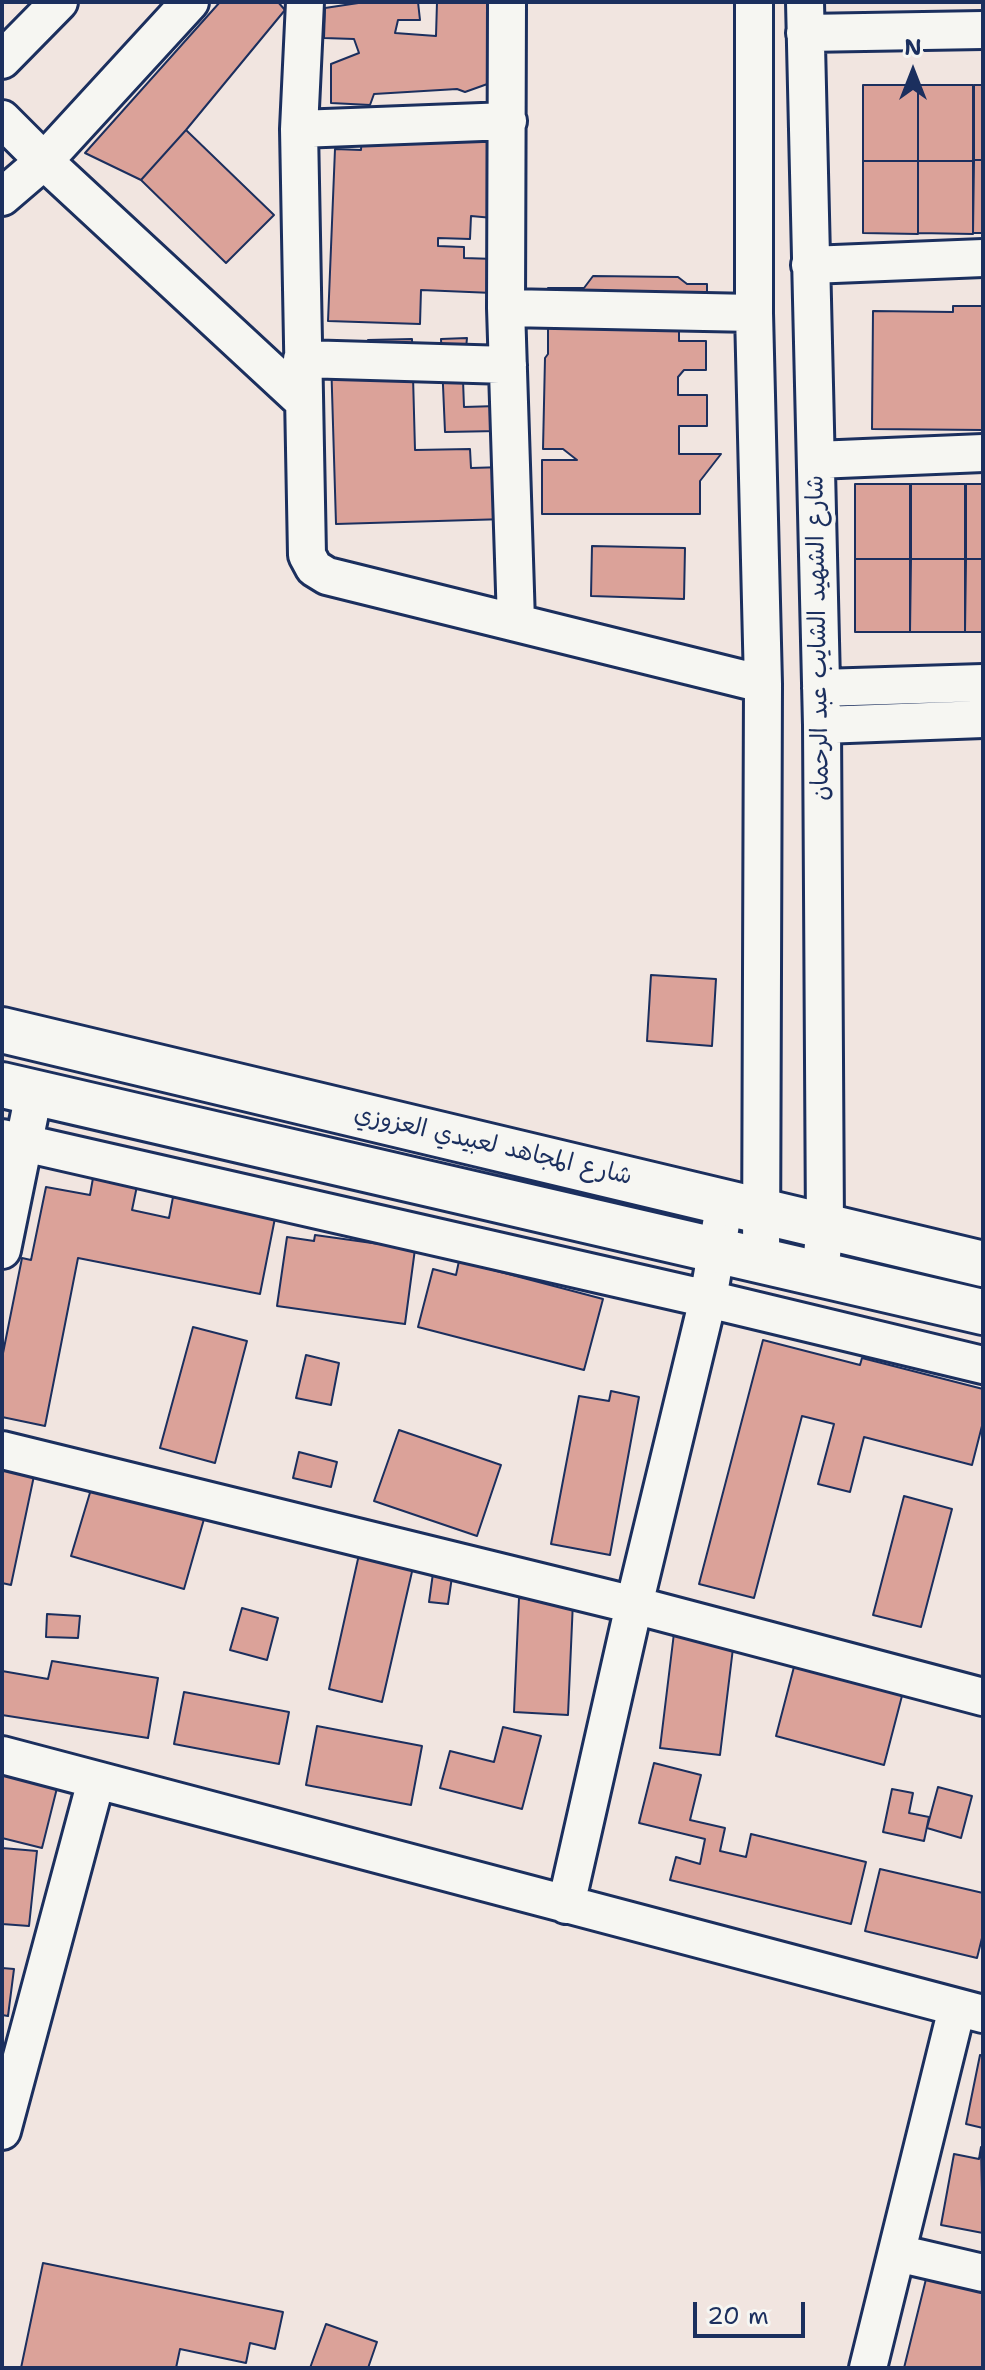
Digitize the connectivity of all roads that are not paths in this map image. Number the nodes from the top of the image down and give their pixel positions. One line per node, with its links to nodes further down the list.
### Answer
1 (59, 2): 8 (street)
2 (190, 2): 12 (street)
3 (305, 2): 11 (street)
4 (507, 2): 10 (street)
5 (754, 2): 17 (street)
6 (805, 17): 7 (street); 15 (street, شارع الشهيد الشايب عبد الرحمان)
7 (983, 30)
8 (2, 60)
9 (2, 119): 12 (street)
10 (508, 121): 11 (street); 16 (street)
11 (299, 129): 18 (street)
12 (44, 161): 13 (street); 20 (street)
13 (2, 197)
14 (983, 258): 15 (street)
15 (810, 265): 22 (street, شارع الشهيد الشايب عبد الرحمان)
16 (506, 308): 17 (street); 19 (street)
17 (754, 313): 25 (street)
18 (302, 359): 19 (street); 20 (street)
19 (508, 365): 23 (street)
20 (304, 402): 23 (street)
21 (983, 453): 22 (street)
22 (816, 460): 26 (street, شارع الشهيد الشايب عبد الرحمان)
23 (516, 622): 25 (street)
24 (983, 683): 26 (street)
25 (763, 684): 32 (street)
26 (821, 688): 28 (street, شارع الشهيد الشايب عبد الرحمان)
27 (983, 719): 28 (street)
28 (822, 725): 33 (street, شارع الشهيد الشايب عبد الرحمان)
29 (2, 1030): 32 (street, شارع المجاهد لعبيدي العزوزي)
30 (18, 1089): 31 (street); 35 (street)
31 (13, 1140): 34 (street); 39 (street)
32 (744, 1206): 33 (street, شارع المجاهد لعبيدي العزوزي); 35 (street); 36 (street)
33 (825, 1227): 37 (street, شارع المجاهد لعبيدي العزوزي); 38 (street, شارع الشهيد الشايب عبد الرحمان)
34 (2, 1250)
35 (716, 1252): 36 (street); 39 (street)
36 (761, 1261): 38 (street)
37 (983, 1264)
38 (820, 1273): 40 (street)
39 (708, 1299): 41 (street); 43 (street)
40 (983, 1312)
41 (983, 1365)
42 (2, 1450): 43 (street)
43 (634, 1605): 44 (street); 47 (street)
44 (983, 1697)
45 (2, 1755): 46 (street)
46 (96, 1781): 47 (street); 49 (street)
47 (566, 1905): 48 (street)
48 (970, 2011): 51 (street)
49 (8, 2086): 50 (street)
50 (2, 2131)
51 (897, 2253): 52 (street); 53 (street)
52 (983, 2273)
53 (868, 2368)

